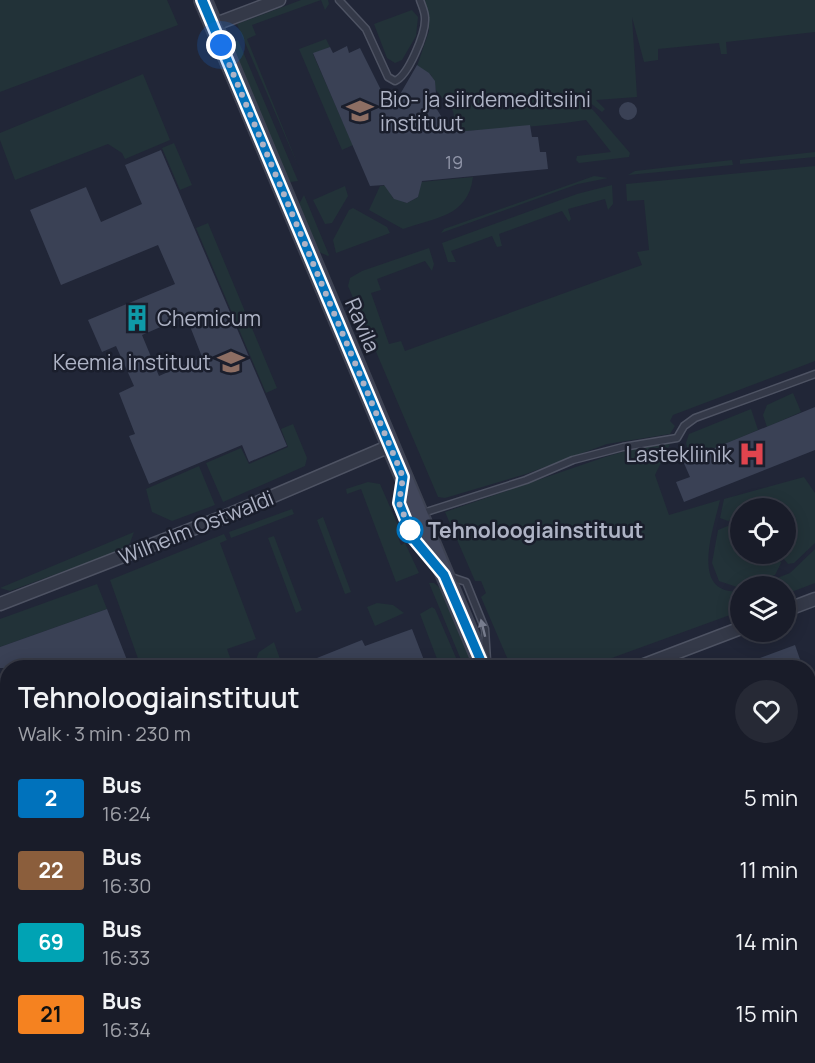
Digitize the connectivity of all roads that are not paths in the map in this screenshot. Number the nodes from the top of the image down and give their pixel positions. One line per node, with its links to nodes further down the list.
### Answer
1 (202, 0): 5 (street, Ravila)
2 (279, 0): 5 (street)
3 (339, 0): 4 (lane)
4 (420, 0)
5 (213, 26): 7 (street, Ravila)
6 (815, 375): 9 (lane)
7 (390, 446): 8 (street, Ravila); 12 (street, Wilhelm Ostwaldi)
8 (403, 477): 9 (street, Ravila); 10 (lane)
9 (419, 514): 10 (street, Ravila)
10 (444, 575): 15 (street, Ravila)
11 (815, 599): 13 (street)
12 (0, 603)
13 (796, 606)
14 (730, 632): 16 (street)
15 (482, 660)
16 (657, 660)

